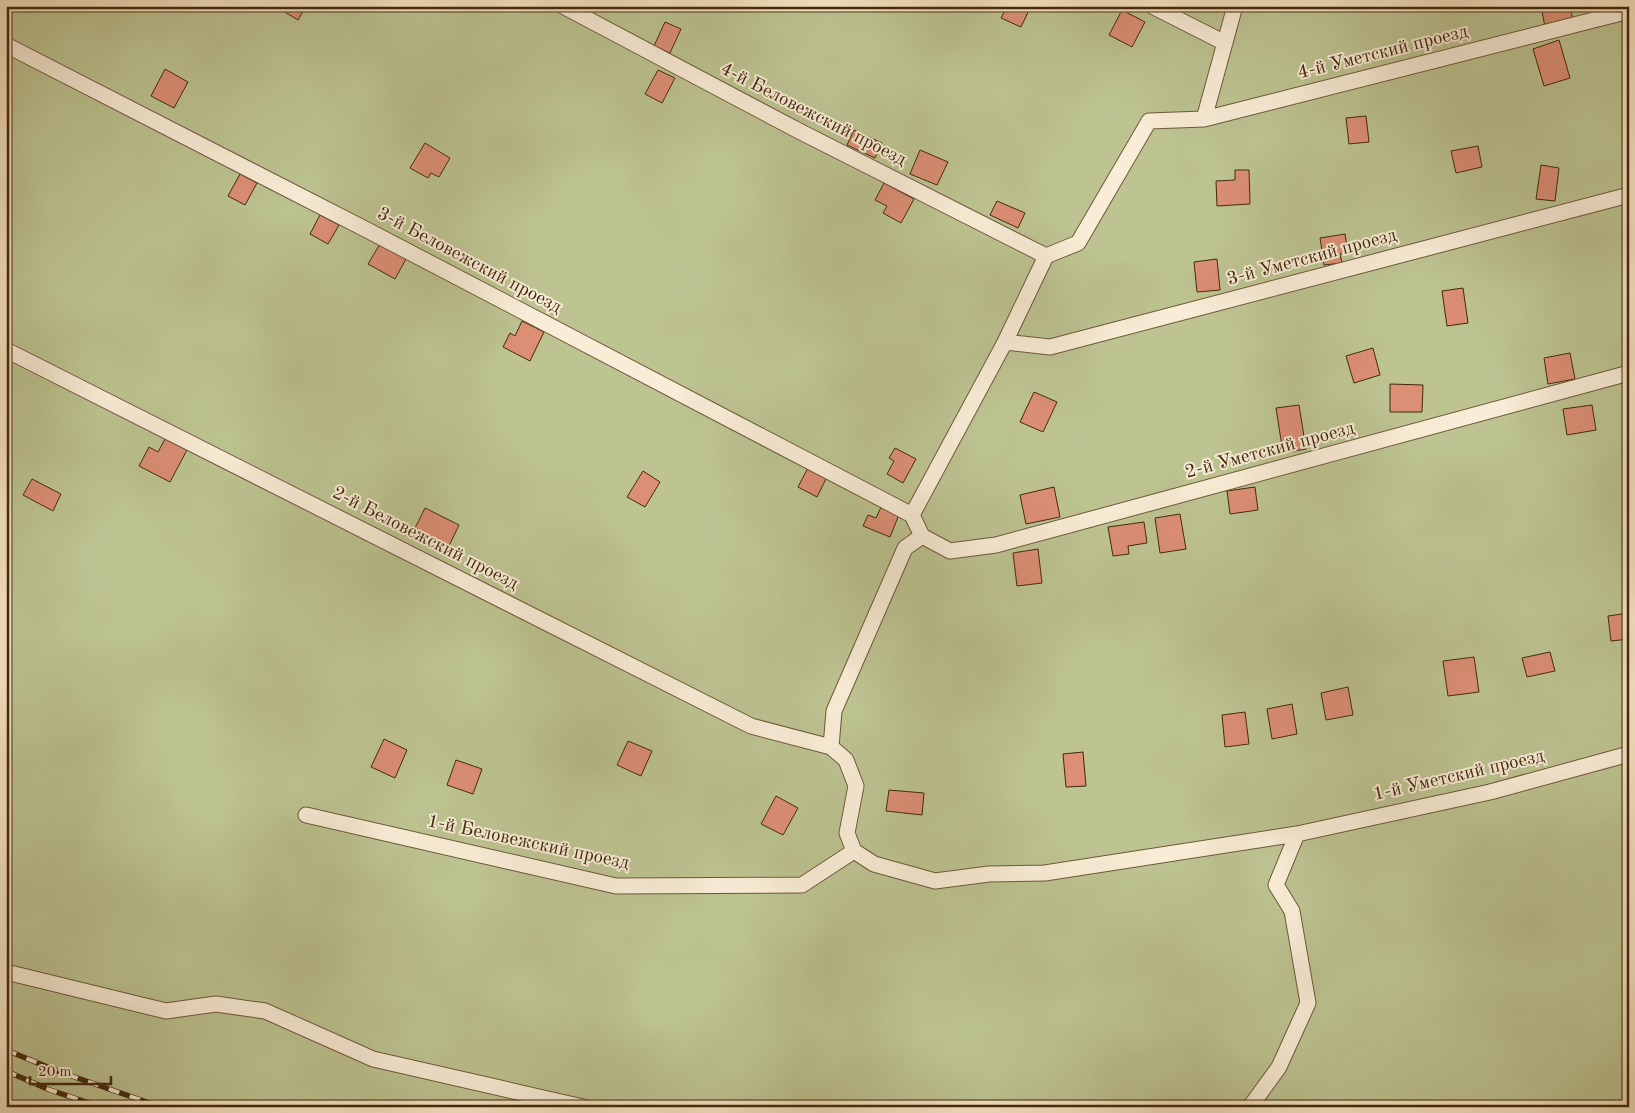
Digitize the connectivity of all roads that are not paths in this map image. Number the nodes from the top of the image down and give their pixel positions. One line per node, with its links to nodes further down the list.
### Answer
1 (563, 6): 9 (lane, 4-й Беловежский проезд)
2 (1152, 6): 5 (lane)
3 (1235, 6): 5 (lane)
4 (1629, 11): 7 (lane, 4-й Уметский проезд)
5 (1225, 43): 7 (lane)
6 (6, 44): 13 (lane, 3-й Беловежский проезд)
7 (1204, 119): 9 (lane, 4-й Уметский проезд)
8 (1629, 195): 10 (lane, 3-й Уметский проезд)
9 (1046, 256): 10 (lane)
10 (1005, 342): 13 (lane)
11 (6, 350): 15 (lane, 2-й Беловежский проезд)
12 (1629, 373): 14 (lane, 2-й Уметский проезд)
13 (912, 515): 14 (lane)
14 (922, 536): 15 (lane)
15 (831, 747): 19 (lane)
16 (1629, 754): 18 (lane, 1-й Уметский проезд)
17 (306, 815): 19 (lane, 1-й Беловежский проезд)
18 (1296, 834): 19 (lane, 1-й Уметский проезд); 22 (lane)
19 (854, 851)
20 (6, 972): 21 (lane)
21 (583, 1107)
22 (1250, 1107)

